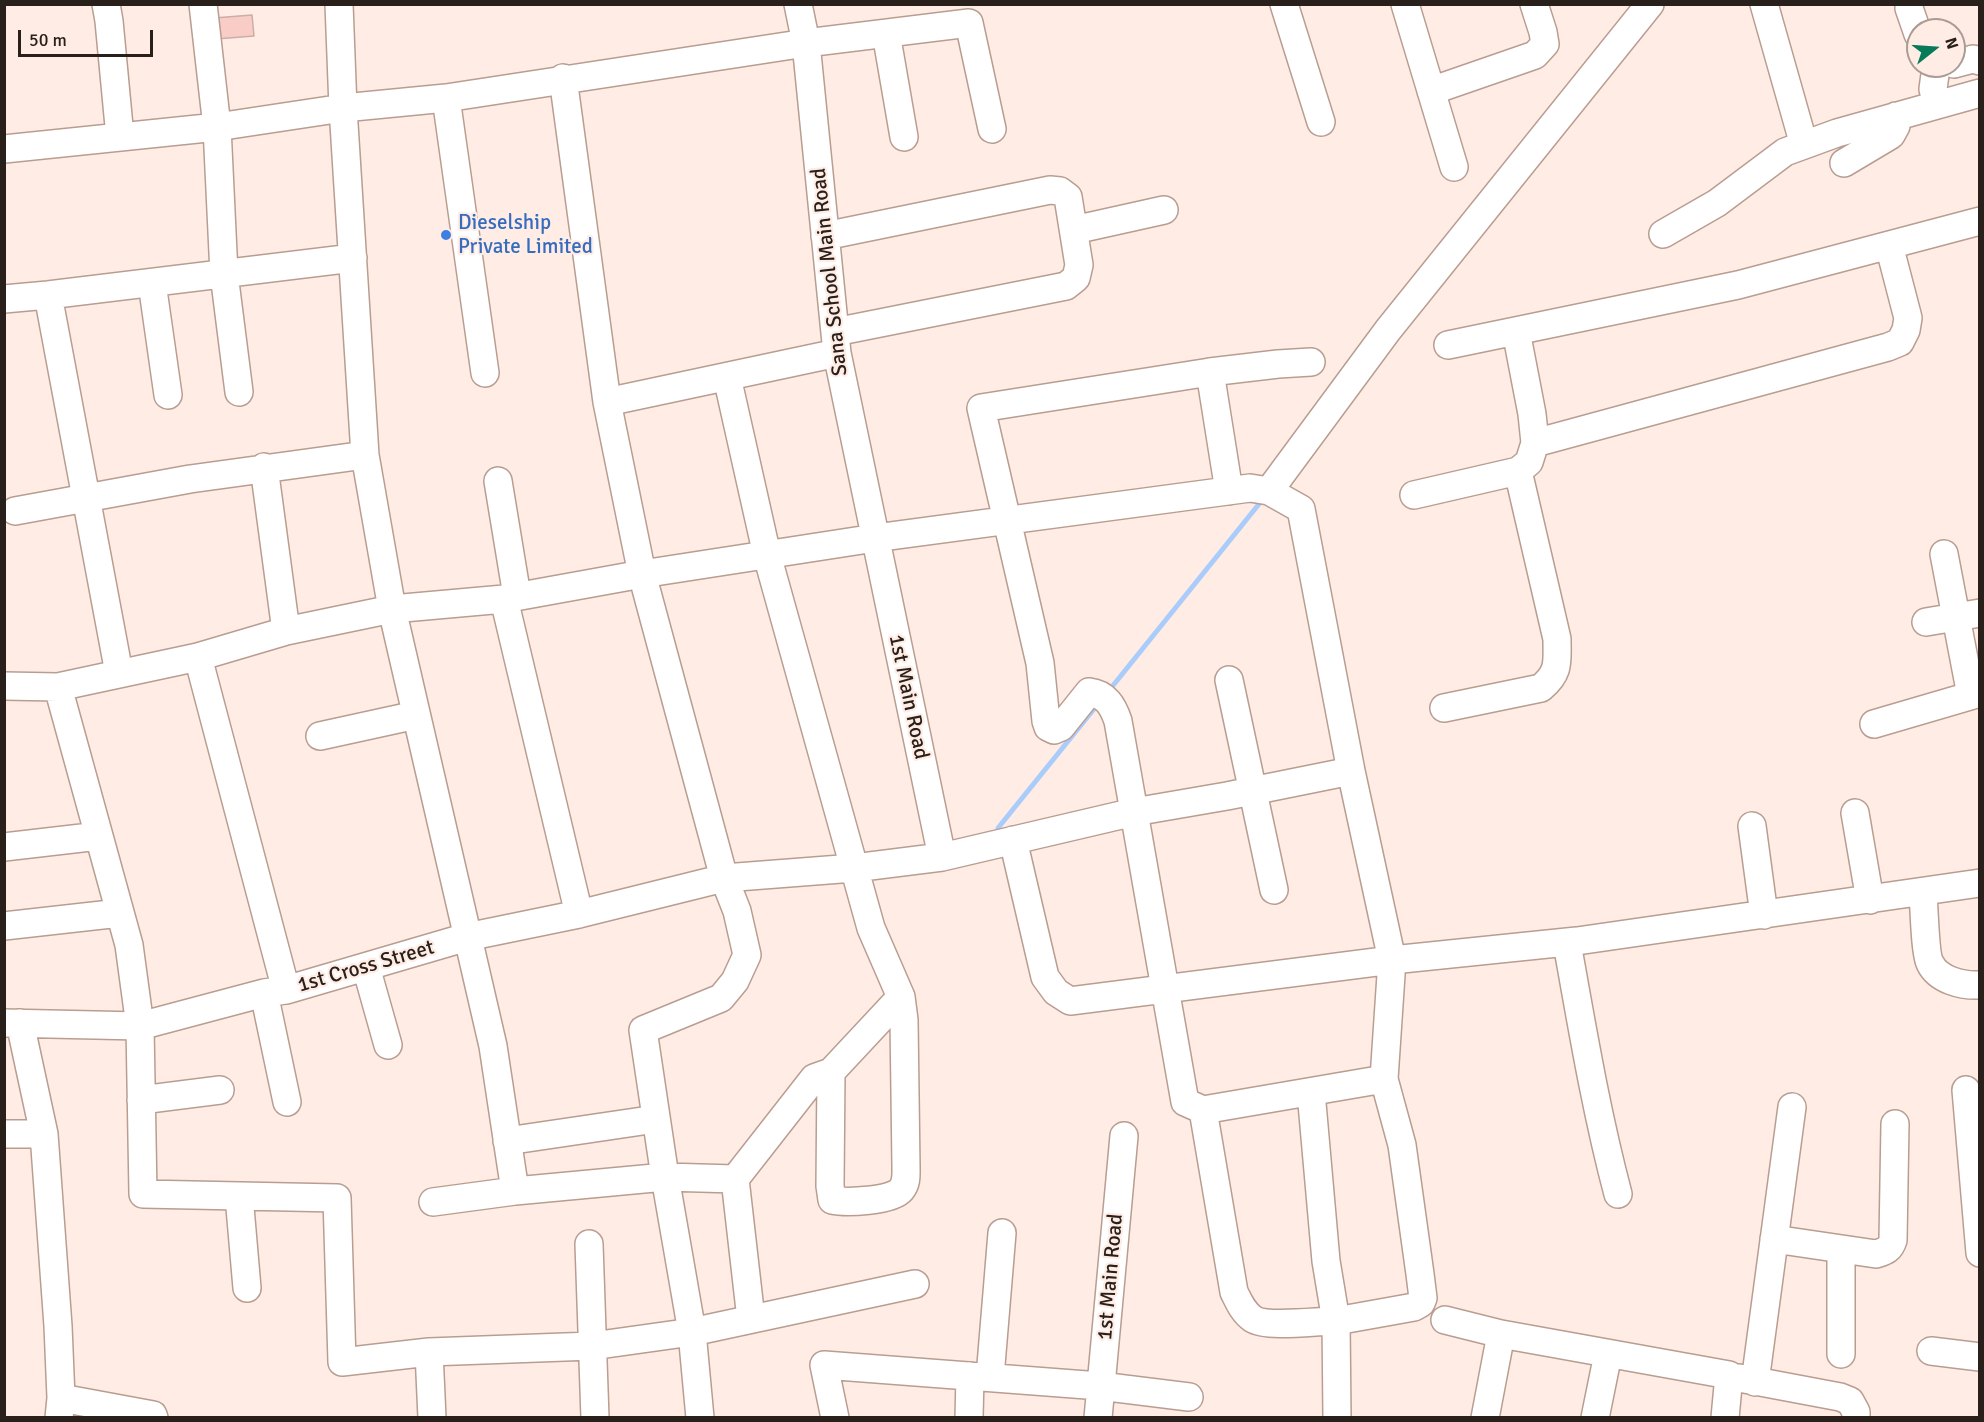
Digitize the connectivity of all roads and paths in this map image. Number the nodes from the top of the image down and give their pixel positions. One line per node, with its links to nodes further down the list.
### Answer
1 (106, 4): 25 (street)
2 (202, 4): 23 (street)
3 (798, 4): 13 (street, Sana School Main Road)
4 (1284, 4): 22 (street)
5 (1405, 4): 16 (street)
6 (1534, 4): 16 (street)
7 (1650, 4): 58 (street)
8 (1764, 4): 27 (street)
9 (347, 6): 20 (street)
10 (1909, 8): 11 (street)
11 (1912, 18)
12 (886, 33): 13 (street); 24 (street); 26 (street)
13 (806, 43): 14 (street); 35 (street, Sana School Main Road)
14 (563, 78): 18 (street); 51 (street)
15 (1934, 78): 19 (street)
16 (1431, 91): 30 (street)
17 (1980, 93): 19 (street)
18 (446, 98): 20 (street); 47 (street)
19 (1937, 105): 21 (street)
20 (343, 108): 23 (street); 37 (street)
21 (1896, 116): 27 (street); 29 (street)
22 (1321, 122)
23 (217, 127): 25 (street); 38 (street)
24 (992, 129)
25 (120, 137): 28 (street)
26 (904, 137)
27 (1804, 145): 34 (street)
28 (4, 149)
29 (1844, 163)
30 (1454, 167)
31 (1164, 210): 33 (street)
32 (1980, 221): 36 (street)
33 (1074, 230): 35 (street); 43 (street)
34 (1663, 234)
35 (825, 236): 43 (street, Sana School Main Road)
36 (1889, 245): 42 (street); 52 (street)
37 (352, 258): 38 (street); 53 (street)
38 (224, 274): 39 (street); 49 (street)
39 (152, 283): 40 (street); 50 (street)
40 (48, 295): 41 (street); 60 (street)
41 (4, 299)
42 (1516, 331): 44 (street); 52 (street)
43 (836, 343): 48 (street); 63 (street, Sana School Main Road)
44 (1448, 345)
45 (1311, 362): 46 (street)
46 (1210, 372): 57 (street); 62 (street)
47 (485, 373)
48 (727, 377): 51 (street); 65 (street)
49 (239, 392)
50 (168, 395)
51 (607, 402): 66 (street)
52 (1535, 443): 55 (street)
53 (365, 455): 54 (street); 68 (street)
54 (264, 467): 60 (street); 71 (street)
55 (1518, 471): 59 (street); 78 (street)
56 (498, 480): 67 (street)
57 (1229, 491): 58 (street); 62 (street)
58 (1269, 491): 82 (street)
59 (1414, 495)
60 (86, 497): 61 (street); 73 (street)
61 (15, 511)
62 (1008, 521): 63 (street); 84 (street)
63 (875, 538): 65 (street); 90 (street, 1st Main Road)
64 (1944, 554): 69 (street)
65 (767, 555): 66 (street); 91 (street)
66 (642, 574): 67 (street); 92 (street)
67 (510, 598): 68 (street); 98 (street)
68 (392, 609): 71 (street); 79 (street)
69 (1968, 615): 70 (street); 77 (street)
70 (1926, 622)
71 (286, 631): 72 (street)
72 (198, 657): 73 (street); 107 (street)
73 (119, 673): 76 (street)
74 (1229, 680): 83 (street)
75 (4, 686): 76 (street)
76 (58, 687): 87 (street)
77 (1974, 689): 80 (street)
78 (1444, 708)
79 (416, 715): 81 (street); 101 (street)
80 (1875, 724)
81 (320, 736)
82 (1352, 771): 83 (street, 1st Cross Street); 103 (street)
83 (1253, 791): 84 (street, 1st Cross Street); 94 (street)
84 (1134, 812): 88 (street, 1st Cross Street); 106 (street)
85 (1856, 813): 96 (street)
86 (1752, 826): 99 (street)
87 (99, 836): 89 (street); 97 (street)
88 (1013, 840): 90 (street, 1st Cross Street); 106 (street)
89 (4, 847)
90 (942, 857): 91 (street, 1st Cross Street)
91 (854, 868): 92 (street, 1st Cross Street); 108 (street)
92 (724, 878): 98 (street, 1st Cross Street); 121 (street)
93 (1980, 882): 95 (street)
94 (1274, 890)
95 (1923, 892): 96 (street); 105 (street)
96 (1870, 900): 99 (street)
97 (120, 913): 100 (street); 110 (street)
98 (579, 914): 101 (street, 1st Cross Street)
99 (1764, 915): 102 (street)
100 (4, 926)
101 (467, 937): 104 (street, 1st Cross Street); 126 (street)
102 (1567, 943): 103 (street); 130 (street)
103 (1392, 960): 106 (street); 113 (street)
104 (366, 967): 107 (street, 1st Cross Street); 111 (street)
105 (1980, 985)
106 (1164, 990): 120 (street)
107 (275, 992): 110 (street, 1st Cross Street); 118 (street)
108 (901, 997): 112 (street); 112 (street)
109 (12, 1023): 110 (street, 1st Cross Street); 124 (street)
110 (140, 1026): 117 (street)
111 (388, 1045)
112 (831, 1072): 128 (street)
113 (1384, 1079): 116 (street); 142 (street)
114 (220, 1090): 117 (street)
115 (1966, 1090): 137 (street)
116 (1311, 1092): 120 (street); 142 (street)
117 (141, 1100): 131 (street)
118 (286, 1102)
119 (1792, 1107): 134 (street)
120 (1203, 1110): 142 (street)
121 (656, 1119): 126 (street); 127 (street)
122 (1895, 1124): 136 (street)
123 (4, 1134): 124 (street)
124 (44, 1134): 155 (street)
125 (1124, 1136): 153 (street, 1st Main Road)
126 (507, 1141): 129 (street)
127 (665, 1177): 128 (street); 129 (street); 143 (street)
128 (735, 1179): 140 (street)
129 (515, 1191): 132 (street)
130 (1618, 1194)
131 (239, 1196): 139 (street); 147 (street)
132 (433, 1202)
133 (1002, 1233): 151 (street)
134 (1774, 1239): 136 (street); 152 (street)
135 (589, 1244): 145 (street)
136 (1841, 1249): 149 (street)
137 (1980, 1253)
138 (915, 1284): 140 (street)
139 (247, 1288)
140 (751, 1319): 143 (street)
141 (1444, 1320): 144 (street)
142 (1336, 1321): 163 (street)
143 (692, 1332): 145 (street); 159 (street)
144 (1501, 1334): 148 (street); 164 (street)
145 (592, 1346): 147 (street); 158 (street)
146 (1931, 1351): 150 (street)
147 (429, 1352): 157 (street)
148 (1608, 1354): 152 (street); 165 (street)
149 (1841, 1354)
150 (1980, 1357)
151 (980, 1377): 153 (street); 160 (street); 161 (street)
152 (1742, 1378): 166 (street); 167 (street)
153 (1100, 1386): 154 (street); 162 (street, 1st Main Road)
154 (1189, 1397)
155 (60, 1408): 156 (street)
156 (154, 1418)
157 (432, 1418)
158 (595, 1418)
159 (700, 1418)
160 (835, 1418)
161 (969, 1418)
162 (1098, 1418)
163 (1337, 1418)
164 (1485, 1418)
165 (1595, 1418)
166 (1725, 1418)
167 (1856, 1418)

